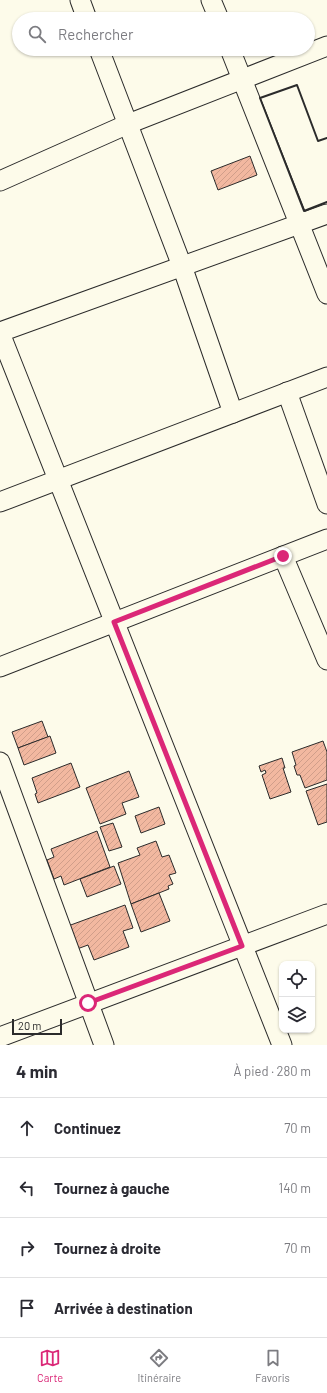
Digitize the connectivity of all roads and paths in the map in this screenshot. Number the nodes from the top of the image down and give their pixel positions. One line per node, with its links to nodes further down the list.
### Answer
1 (80, 0): 3 (street)
2 (211, 0): 4 (street)
3 (84, 12)
4 (216, 12)
5 (327, 46): 6 (street)
6 (315, 51)
7 (102, 56): 11 (street)
8 (233, 56): 10 (street)
9 (302, 56): 10 (street)
10 (242, 80): 11 (street); 14 (street)
11 (128, 124): 12 (street); 15 (street)
12 (0, 181)
13 (327, 214): 14 (street)
14 (299, 224): 15 (street); 16 (street)
15 (182, 266): 17 (street); 20 (street)
16 (327, 294)
17 (0, 332): 21 (street)
18 (327, 377): 19 (street)
19 (287, 392): 20 (street); 23 (street)
20 (233, 413): 21 (street)
21 (58, 480): 22 (street); 26 (street)
22 (0, 502)
23 (327, 504)
24 (327, 539): 25 (street)
25 (283, 556): 26 (street); 27 (street)
26 (114, 622): 28 (street); 31 (street)
27 (327, 660)
28 (0, 667)
29 (0, 762): 32 (street)
30 (327, 914): 31 (street)
31 (242, 946): 32 (street); 35 (street)
32 (88, 1003): 33 (street); 34 (street)
33 (0, 1036)
34 (104, 1045)
35 (282, 1045)

